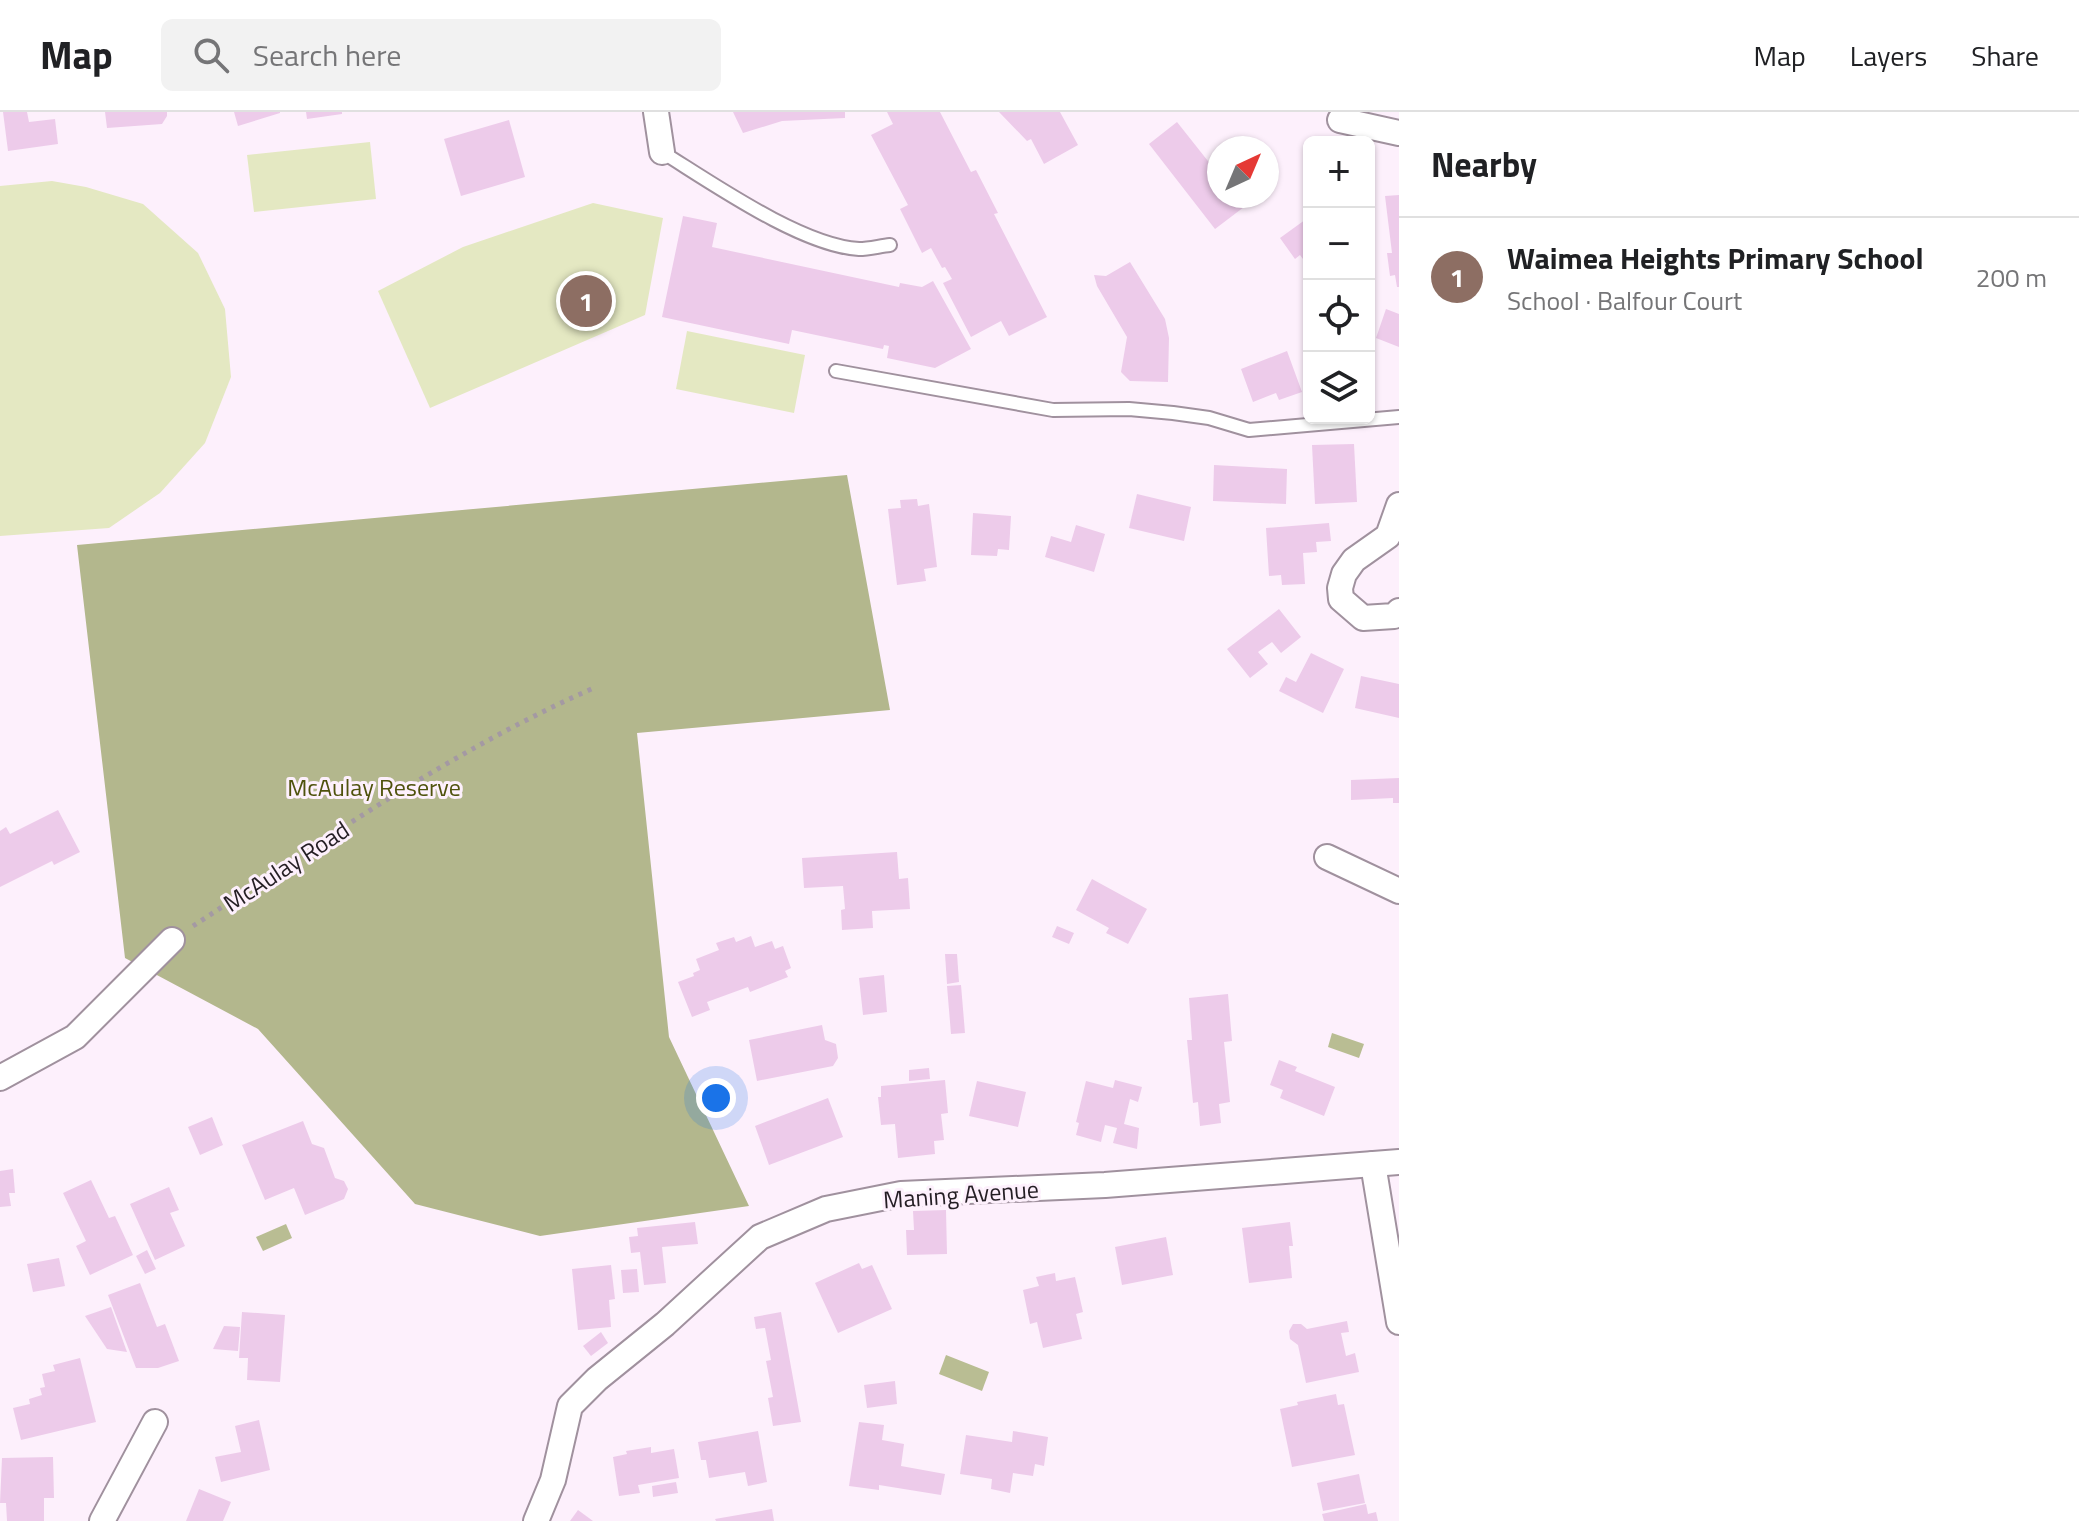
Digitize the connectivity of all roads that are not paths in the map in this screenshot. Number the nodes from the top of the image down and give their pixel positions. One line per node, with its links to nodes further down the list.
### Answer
1 (656, 112): 4 (street)
2 (1340, 120): 3 (street)
3 (1399, 133)
4 (662, 152): 5 (lane)
5 (890, 245)
6 (836, 371): 7 (lane)
7 (1399, 417)
8 (1399, 505): 9 (street)
9 (1394, 546): 10 (street)
10 (1399, 611)
11 (1327, 857): 12 (street)
12 (1399, 891)
13 (172, 940): 14 (street)
14 (0, 1078)
15 (1399, 1162): 16 (street, Maning Avenue)
16 (1373, 1164): 17 (street); 20 (street, Maning Avenue)
17 (1399, 1322)
18 (155, 1422): 19 (street)
19 (102, 1521)
20 (536, 1521)

